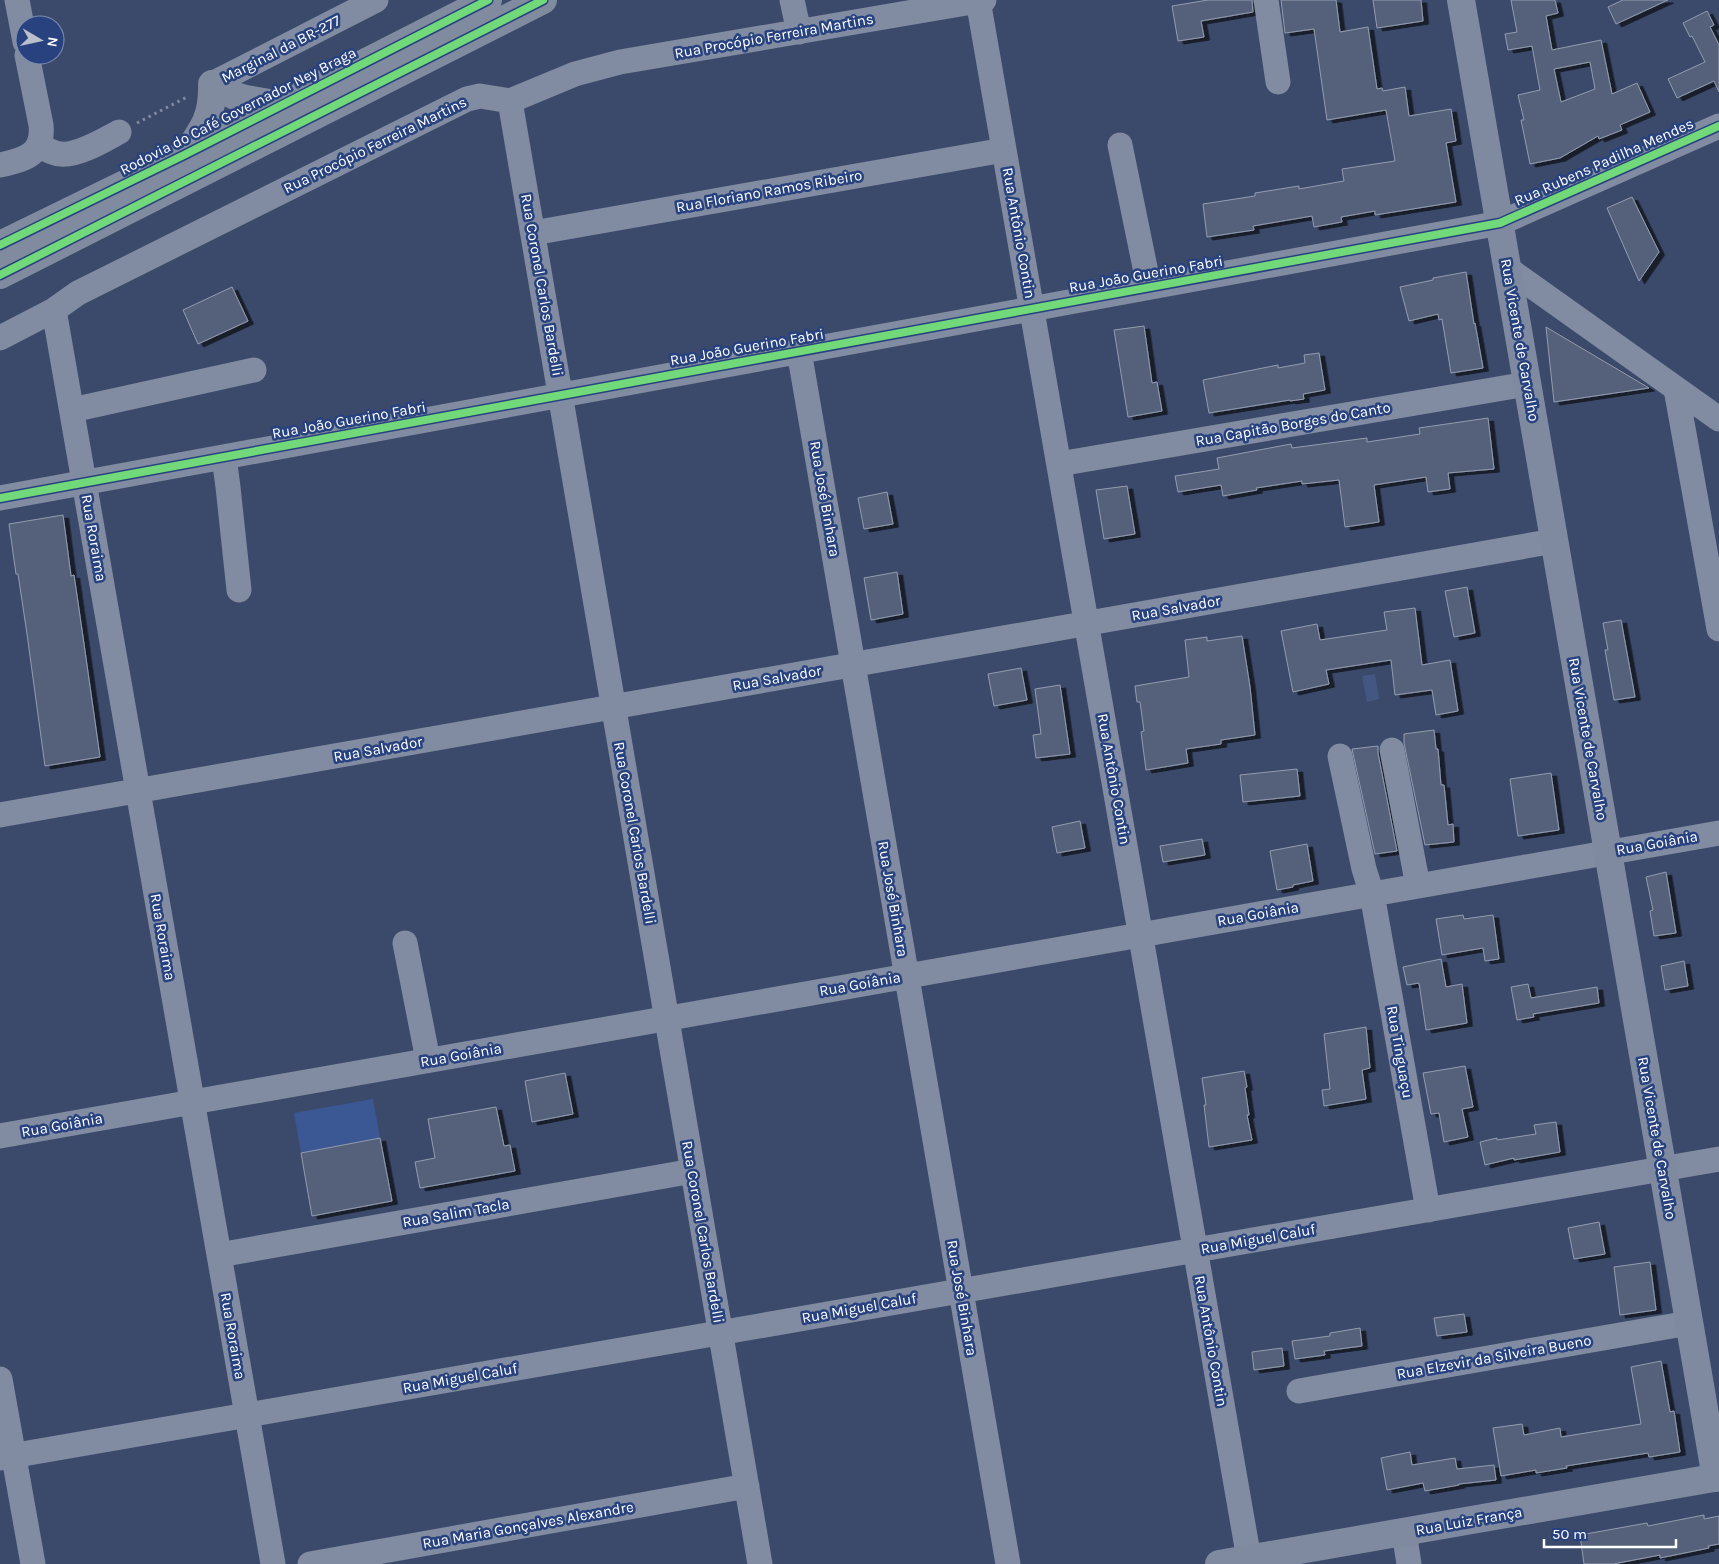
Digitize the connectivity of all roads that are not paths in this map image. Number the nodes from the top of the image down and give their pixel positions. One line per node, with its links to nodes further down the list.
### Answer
1 (17, 0): 9 (street)
2 (376, 0): 13 (street, Marginal da BR-277)
3 (488, 0): 15 (highway, Rodovia do Café Governador Ney Braga)
4 (543, 0): 27 (highway)
5 (792, 0): 10 (street)
6 (980, 0): 10 (street, Rua Procópio Ferreira Martins); 20 (street, Rua Antônio Contin)
7 (1266, 0): 12 (street)
8 (1461, 0): 23 (main road, Rua Vicente de Carvalho)
9 (20, 15)
10 (798, 32): 14 (street, Rua Procópio Ferreira Martins)
11 (29, 65): 18 (street)
12 (1278, 82)
13 (212, 84): 15 (highway); 21 (highway)
14 (510, 101): 24 (street, Rua Coronel Carlos Bardelli); 30 (street, Rua Procópio Ferreira Martins)
15 (281, 105): 21 (highway, Rodovia do Café Governador Ney Braga)
16 (1719, 126): 23 (street, Rua Rubens Padilha Mendes)
17 (119, 132): 18 (street)
18 (39, 145): 22 (street)
19 (1120, 145): 28 (street)
20 (1004, 150): 24 (street, Rua Floriano Ramos Ribeiro); 29 (street, Rua Antônio Contin)
21 (186, 154): 25 (highway, Rodovia do Café Governador Ney Braga)
22 (0, 164)
23 (1500, 223): 26 (main road, Rua Vicente de Carvalho); 28 (street, Rua João Guerino Fabri)
24 (533, 233): 36 (street, Rua Coronel Carlos Bardelli)
25 (0, 245)
26 (1508, 269): 34 (main road, Rua Vicente de Carvalho); 35 (street)
27 (0, 275)
28 (1149, 287): 29 (street, Rua João Guerino Fabri)
29 (1032, 309): 32 (street, Rua João Guerino Fabri); 40 (street, Rua Antônio Contin)
30 (54, 310): 31 (street, Rua Procópio Ferreira Martins); 37 (street, Rua Roraima)
31 (0, 338)
32 (799, 351): 36 (street, Rua João Guerino Fabri); 47 (street, Rua José Binhara)
33 (254, 370): 37 (street)
34 (1527, 384): 40 (street, Rua Capitão Borges do Canto); 43 (main road, Rua Vicente de Carvalho)
35 (1676, 389): 38 (street); 46 (street)
36 (561, 395): 39 (street, Rua João Guerino Fabri); 48 (street, Rua Coronel Carlos Bardelli)
37 (72, 410): 41 (street, Rua Roraima)
38 (1719, 419)
39 (224, 457): 41 (street, Rua João Guerino Fabri); 44 (street)
40 (1059, 464): 45 (street, Rua Antônio Contin)
41 (84, 483): 42 (street, Rua João Guerino Fabri); 51 (street, Rua Roraima)
42 (0, 498)
43 (1554, 541): 45 (street, Rua Salvador); 54 (main road, Rua Vicente de Carvalho)
44 (239, 590)
45 (1087, 624): 47 (street, Rua Salvador); 57 (street, Rua Antônio Contin)
46 (1719, 629)
47 (853, 665): 48 (street, Rua Salvador); 59 (street, Rua José Binhara)
48 (614, 707): 51 (street, Rua Salvador); 60 (street, Rua Coronel Carlos Bardelli)
49 (1392, 750): 55 (street)
50 (1340, 756): 56 (street, Rua Tinguaçu)
51 (138, 791): 52 (street, Rua Salvador); 62 (street, Rua Roraima)
52 (0, 815)
53 (1719, 832): 54 (street, Rua Goiânia)
54 (1608, 852): 55 (street, Rua Goiânia); 65 (main road, Rua Vicente de Carvalho)
55 (1418, 886): 56 (street, Rua Goiânia)
56 (1372, 894): 57 (street, Rua Goiânia); 67 (street, Rua Tinguaçu)
57 (1141, 935): 59 (street, Rua Goiânia); 68 (street, Rua Antônio Contin)
58 (404, 943): 61 (street)
59 (906, 976): 60 (street, Rua Goiânia); 70 (street, Rua José Binhara)
60 (667, 1018): 61 (street, Rua Goiânia); 66 (street, Rua Coronel Carlos Bardelli)
61 (428, 1060): 62 (street, Rua Goiânia)
62 (192, 1102): 63 (street, Rua Goiânia); 69 (street, Rua Roraima)
63 (0, 1136)
64 (1719, 1159): 65 (street, Rua Miguel Caluf)
65 (1663, 1169): 67 (street, Rua Miguel Caluf); 71 (main road, Rua Vicente de Carvalho)
66 (693, 1171): 69 (street, Rua Salim Tacla); 72 (street, Rua Coronel Carlos Bardelli)
67 (1428, 1210): 68 (street, Rua Miguel Caluf)
68 (1196, 1250): 70 (street, Rua Miguel Caluf); 80 (street, Rua Antônio Contin)
69 (219, 1255): 75 (street, Rua Roraima)
70 (961, 1291): 72 (street, Rua Miguel Caluf); 85 (street, Rua José Binhara)
71 (1689, 1323): 74 (street, Rua Elzevir da Silveira Bueno); 77 (main road, Rua Vicente de Carvalho)
72 (720, 1333): 75 (street, Rua Miguel Caluf); 78 (street, Rua Coronel Carlos Bardelli)
73 (0, 1379): 76 (street)
74 (1299, 1392)
75 (247, 1415): 76 (street, Rua Miguel Caluf); 82 (street, Rua Roraima)
76 (7, 1457): 81 (street)
77 (1717, 1478): 79 (main road, Rua Luiz França)
78 (747, 1486): 83 (street, Rua Maria Gonçalves Alexandre); 84 (street, Rua Coronel Carlos Bardelli)
79 (1404, 1532): 80 (main road, Rua Luiz França); 87 (street)
80 (1249, 1559): 86 (main road, Rua Luiz França)
81 (33, 1564)
82 (273, 1564)
83 (310, 1564)
84 (760, 1564)
85 (1008, 1564)
86 (1219, 1564)
87 (1409, 1564)

